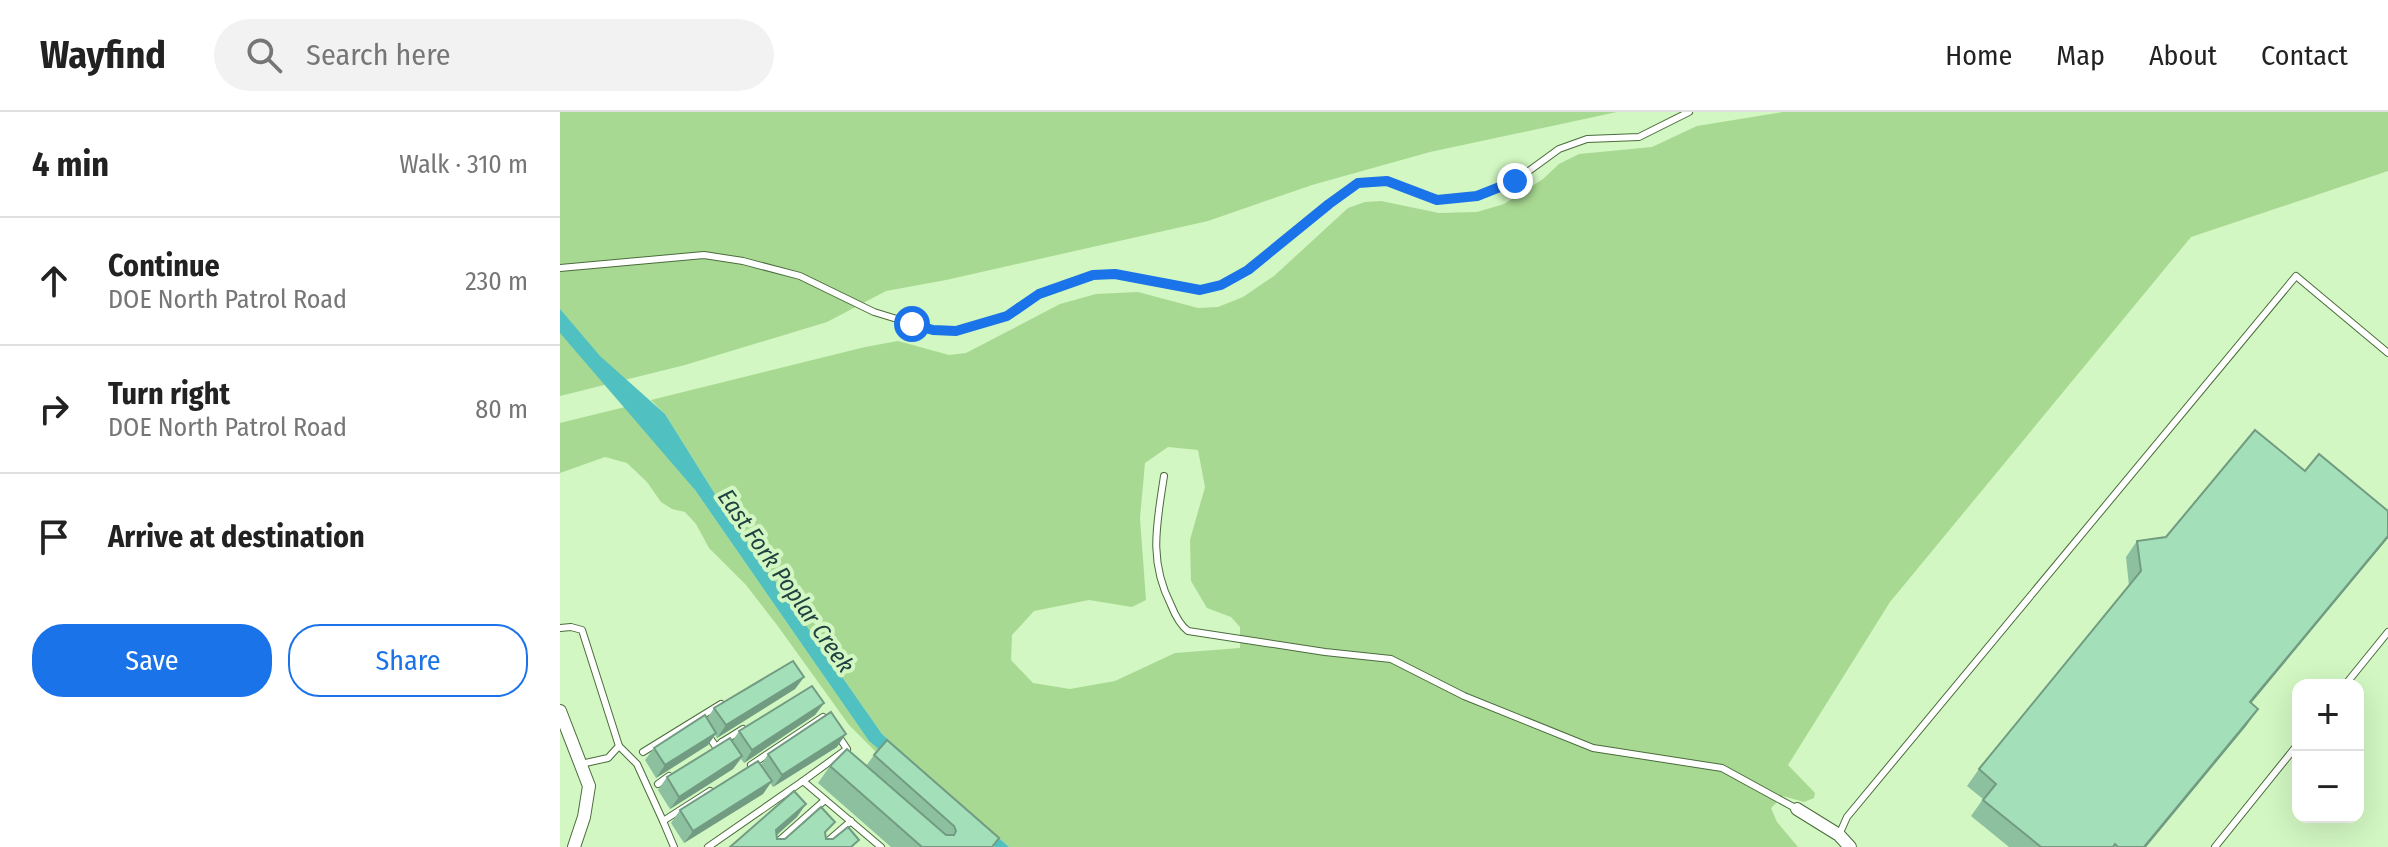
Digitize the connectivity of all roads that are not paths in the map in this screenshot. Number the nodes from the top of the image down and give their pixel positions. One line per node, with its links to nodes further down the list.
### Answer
1 (1689, 112): 2 (lane)
2 (560, 268)
3 (2388, 353): 36 (lane)
4 (1164, 476): 33 (lane)
5 (560, 628): 15 (lane)
6 (2388, 632): 7 (lane)
7 (2350, 679)
8 (723, 703): 12 (lane)
9 (817, 708): 11 (lane)
10 (560, 711): 21 (street)
11 (823, 717): 20 (lane); 22 (lane)
12 (697, 719): 14 (lane); 17 (lane)
13 (746, 727): 14 (lane)
14 (719, 744): 18 (lane); 19 (lane)
15 (619, 746): 21 (lane); 34 (lane)
16 (2292, 751): 46 (lane)
17 (643, 752)
18 (729, 752)
19 (705, 754)
20 (835, 756): 23 (lane); 27 (lane)
21 (580, 764): 38 (street)
22 (751, 765): 25 (lane); 26 (lane)
23 (847, 766)
24 (681, 769): 28 (lane)
25 (742, 771)
26 (759, 777)
27 (803, 781): 31 (lane); 32 (lane)
28 (658, 784)
29 (715, 788): 34 (lane)
30 (767, 789): 32 (lane)
31 (825, 800): 35 (lane); 41 (lane)
32 (775, 801): 40 (lane)
33 (1797, 809): 36 (street)
34 (663, 821): 39 (lane)
35 (851, 821): 37 (lane); 42 (lane)
36 (1839, 835): 45 (street)
37 (873, 840): 43 (lane); 44 (lane)
38 (574, 847)
39 (674, 847)
40 (708, 847)
41 (772, 847)
42 (821, 847)
43 (865, 847)
44 (881, 847)
45 (1850, 847)
46 (2215, 847)

